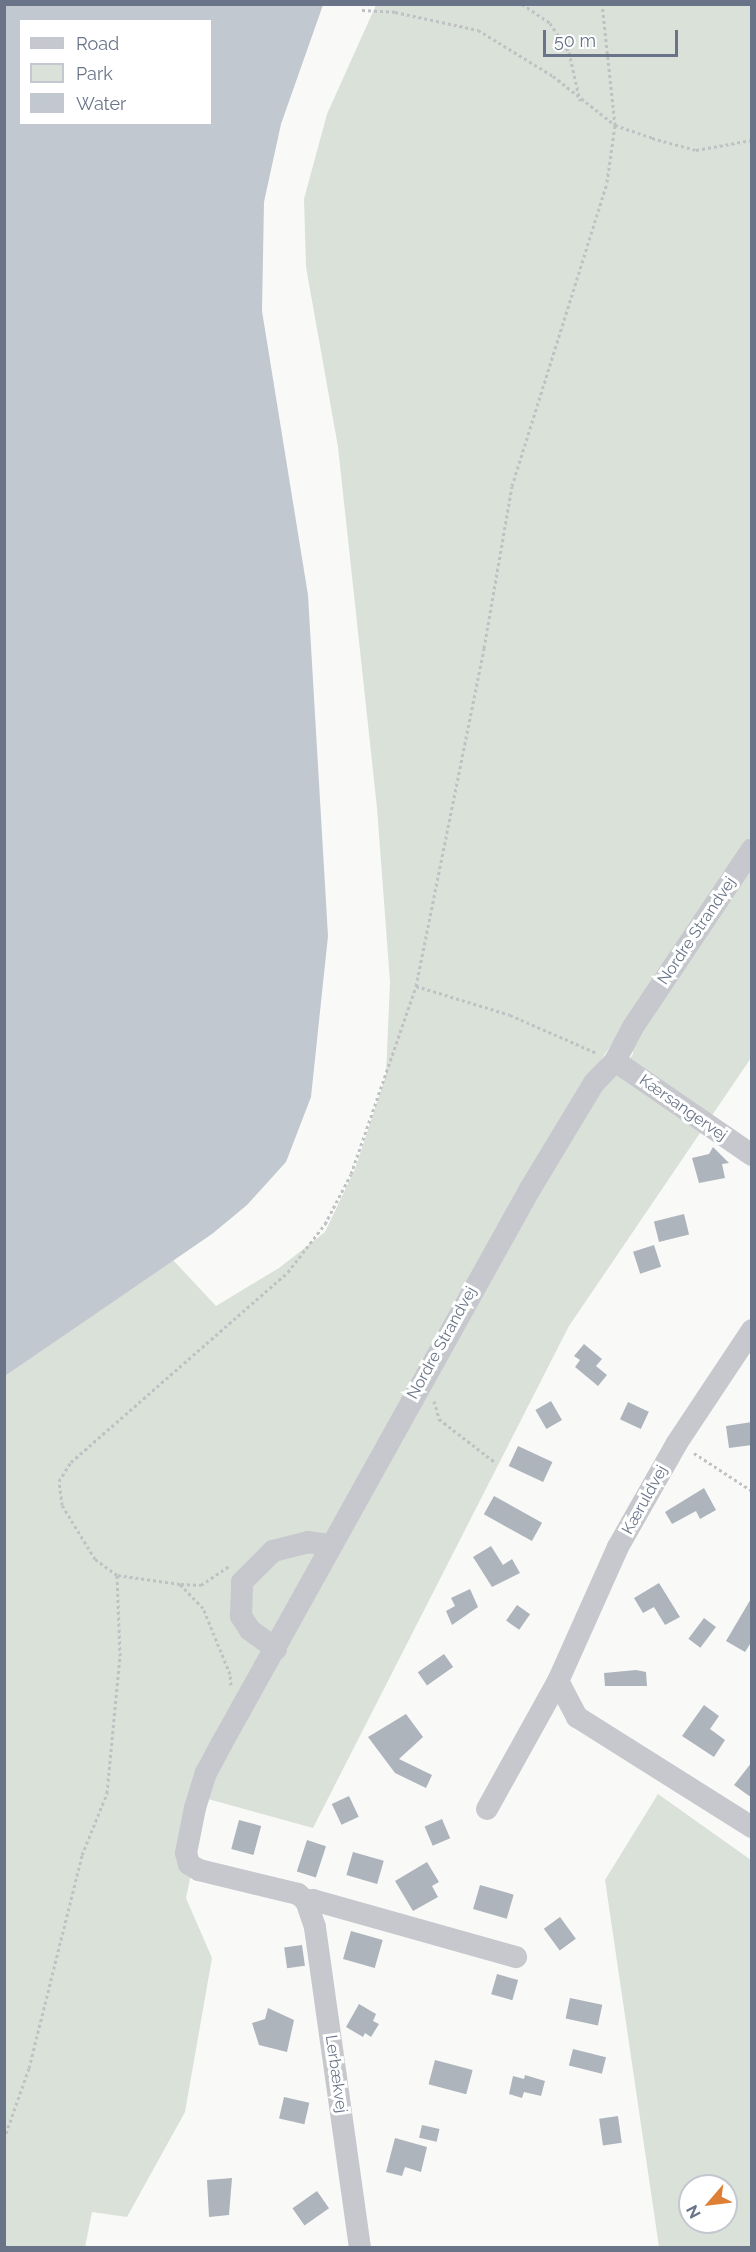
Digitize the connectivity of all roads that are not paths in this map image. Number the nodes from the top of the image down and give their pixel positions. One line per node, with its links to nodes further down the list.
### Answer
1 (752, 849): 2 (street, Nordre Strandvej)
2 (615, 1061): 3 (street, Kærsangervej); 5 (street, Nordre Strandvej)
3 (752, 1155)
4 (752, 1330): 7 (street, Kæruldvej)
5 (330, 1545): 6 (street, Nordre Strandvej); 6 (street)
6 (276, 1649): 10 (street, Nordre Strandvej)
7 (558, 1681): 8 (street, Kæruldvej); 9 (street)
8 (487, 1809)
9 (752, 1827)
10 (306, 1901): 11 (street); 12 (street, Lerbækvej)
11 (516, 1957)
12 (360, 2247)

